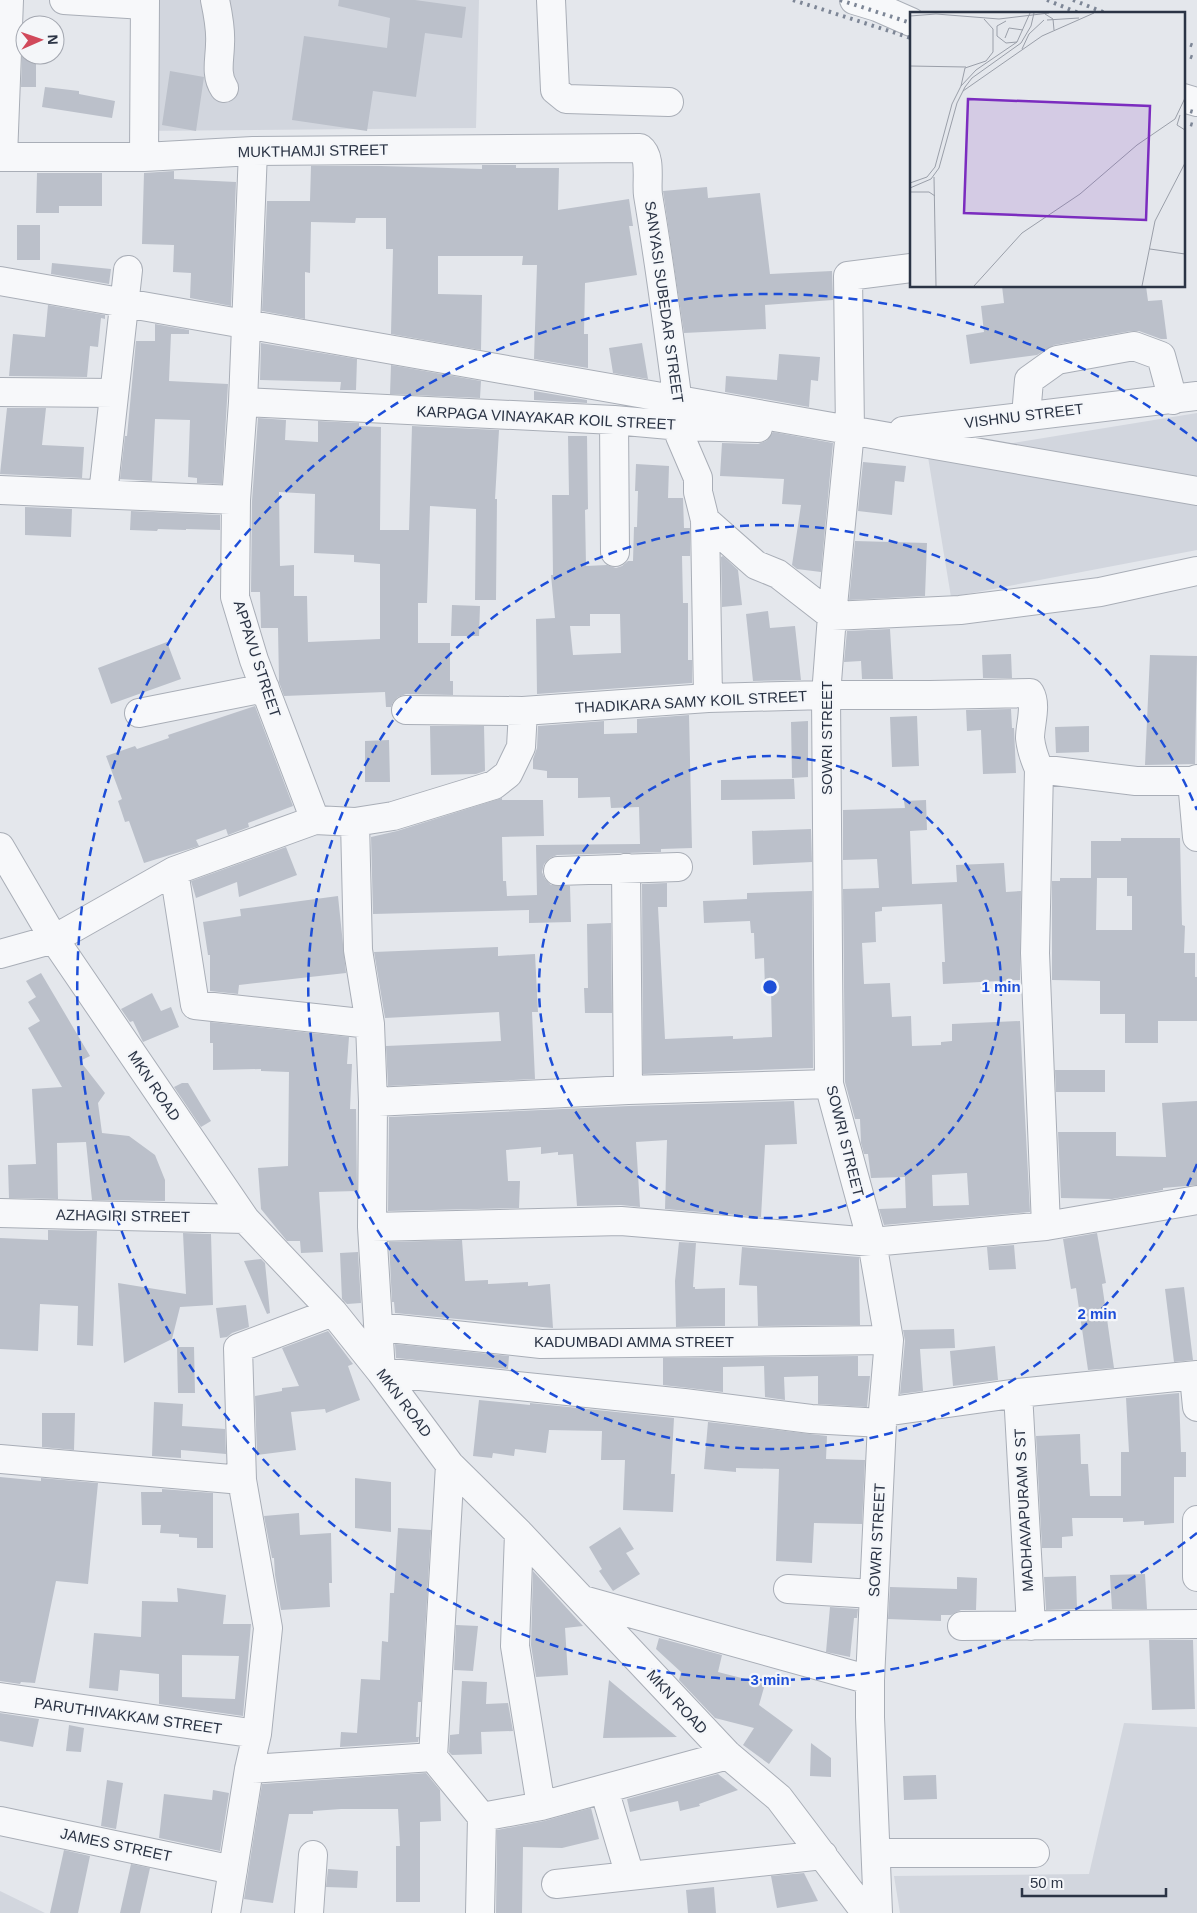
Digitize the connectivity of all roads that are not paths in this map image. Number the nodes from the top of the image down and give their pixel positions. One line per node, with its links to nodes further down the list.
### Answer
1 (9, 0): 14 (street)
2 (64, 0): 6 (street)
3 (215, 0): 8 (street)
4 (551, 0): 10 (street)
5 (854, 0): 7 (street)
6 (144, 3): 15 (street)
7 (910, 22)
8 (224, 88)
9 (1184, 98): 11 (street)
10 (670, 102)
11 (1197, 102)
12 (625, 147): 13 (street, MUKTHAMJI STREET); 25 (street, SANYASI SUBEDAR STREET)
13 (253, 151): 15 (street, MUKTHAMJI STREET); 22 (street, APPAVU STREET)
14 (2, 157): 15 (street, MUKTHAMJI STREET)
15 (144, 157)
16 (910, 268): 26 (street, SOWRI STREET)
17 (128, 270): 20 (street)
18 (0, 281): 28 (street)
19 (0, 392): 20 (street)
20 (114, 393): 29 (street)
21 (1185, 398): 23 (street, VISHNU STREET); 23 (street)
22 (243, 402): 24 (street, KARPAGA VINAYAKAR KOIL STREET); 30 (street, APPAVU STREET)
23 (1026, 416): 26 (street, VISHNU STREET)
24 (614, 420): 25 (street, KARPAGA VINAYAKAR KOIL STREET); 32 (street)
25 (681, 426): 26 (street, KARPAGA VINAYAKAR KOIL STREET); 31 (street, SANYASI SUBEDAR STREET)
26 (850, 431): 34 (street, SOWRI STREET)
27 (0, 490): 29 (street)
28 (1197, 491)
29 (103, 494): 30 (street)
30 (236, 500): 35 (street, APPAVU STREET)
31 (705, 520): 34 (street); 37 (street, SANYASI SUBEDAR STREET)
32 (616, 552)
33 (1197, 571): 34 (street)
34 (832, 616): 36 (street, SOWRI STREET)
35 (265, 688): 40 (street); 43 (street, APPAVU STREET)
36 (826, 695): 37 (street, THADIKARA SAMY KOIL STREET); 41 (street, THADIKARA SAMY KOIL STREET); 54 (street, SOWRI STREET)
37 (708, 698): 39 (street, THADIKARA SAMY KOIL STREET)
38 (406, 710): 39 (street, THADIKARA SAMY KOIL STREET)
39 (523, 711): 44 (street)
40 (138, 713)
41 (1039, 769): 42 (street); 60 (street, THADIKARA SAMY KOIL STREET)
42 (1195, 780): 45 (street)
43 (315, 820): 44 (street); 49 (street)
44 (355, 822): 53 (street)
45 (1197, 837)
46 (0, 847): 51 (street, MKN ROAD)
47 (678, 867): 48 (street)
48 (626, 868): 50 (street); 55 (street)
49 (174, 871): 51 (street); 53 (street)
50 (558, 871)
51 (54, 939): 52 (street); 59 (street, MKN ROAD)
52 (0, 954)
53 (370, 1024): 56 (street)
54 (829, 1084): 55 (street); 62 (street, SOWRI STREET)
55 (628, 1090): 56 (street)
56 (373, 1102): 61 (street)
57 (1197, 1200): 60 (street)
58 (0, 1213): 59 (street, AZHAGIRI STREET)
59 (245, 1219): 63 (street, MKN ROAD)
60 (1046, 1226): 62 (street)
61 (372, 1228): 62 (street); 64 (street)
62 (872, 1242): 65 (street, SOWRI STREET)
63 (333, 1312): 66 (street, MKN ROAD); 73 (street)
64 (379, 1327): 65 (street, KADUMBADI AMMA STREET); 66 (street)
65 (889, 1340): 70 (street, SOWRI STREET)
66 (382, 1372): 70 (street); 72 (street, MKN ROAD)
67 (1195, 1375): 68 (street); 69 (street)
68 (1018, 1393): 70 (street); 82 (street, MADHAVAPURAM S ST)
69 (1197, 1407)
70 (883, 1417): 78 (street, SOWRI STREET)
71 (0, 1459): 73 (street)
72 (450, 1465): 75 (street, MKN ROAD); 87 (street)
73 (242, 1480): 85 (street)
74 (1197, 1520): 76 (street)
75 (519, 1533): 79 (street, MKN ROAD); 90 (street)
76 (1197, 1577)
77 (788, 1589): 78 (street)
78 (874, 1594): 83 (street, SOWRI STREET)
79 (582, 1600): 83 (street); 86 (street, MKN ROAD)
80 (1197, 1624): 82 (street)
81 (962, 1626): 82 (street)
82 (1031, 1626)
83 (870, 1680): 93 (street, SOWRI STREET)
84 (0, 1697): 85 (street, PARUTHIVAKKAM STREET)
85 (257, 1734): 88 (street)
86 (728, 1755): 89 (street); 96 (street, MKN ROAD)
87 (433, 1758): 88 (street); 91 (street)
88 (249, 1769): 97 (street)
89 (604, 1789): 90 (street); 98 (street)
90 (541, 1806): 91 (street)
91 (482, 1817): 102 (street)
92 (0, 1821): 97 (street, JAMES STREET)
93 (876, 1853): 94 (street); 104 (street, SOWRI STREET)
94 (1036, 1853)
95 (313, 1855): 101 (street)
96 (823, 1855): 98 (street); 103 (street, MKN ROAD)
97 (233, 1870): 100 (street)
98 (630, 1876): 99 (street)
99 (556, 1884)
100 (226, 1913)
101 (309, 1913)
102 (480, 1913)
103 (866, 1913)
104 (878, 1913)

